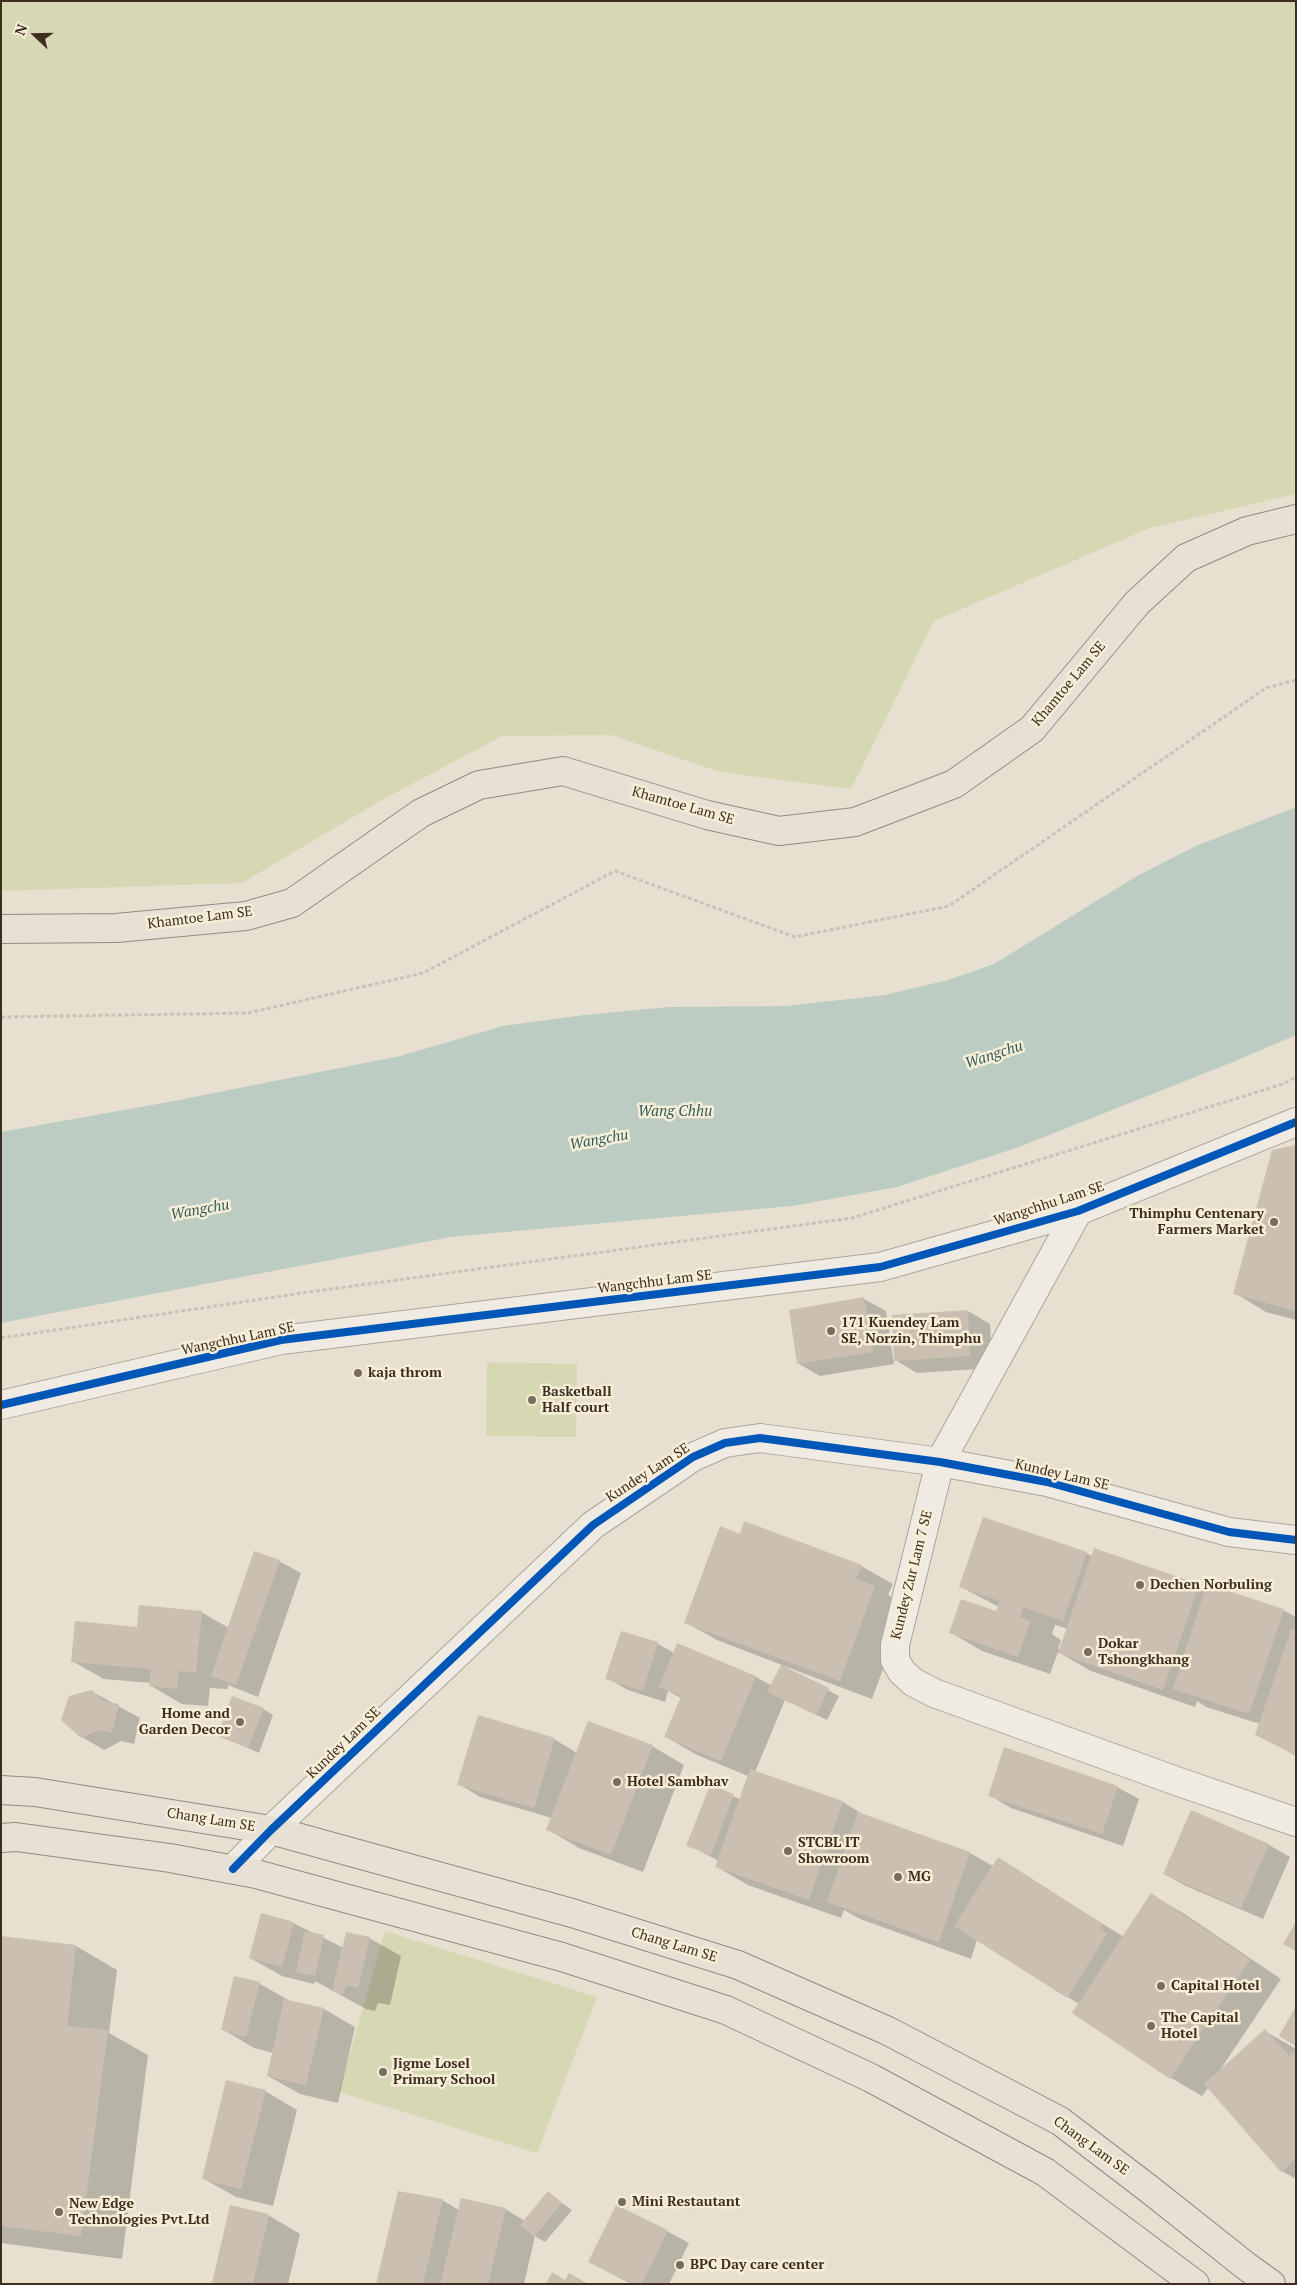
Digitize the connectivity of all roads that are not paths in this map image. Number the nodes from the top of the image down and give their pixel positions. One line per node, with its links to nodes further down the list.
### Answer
1 (1296, 519): 2 (main road, Khamtoe Lam SE)
2 (1, 929)
3 (1296, 1122): 4 (street, Wangchhu Lam SE)
4 (1078, 1210): 5 (street, Wangchhu Lam SE); 6 (street, Kundey Zur Lam 7 SE)
5 (1, 1405)
6 (940, 1462): 7 (street, Kundey Lam SE); 9 (street, Kundey Zur Lam 7 SE); 10 (street, Kundey Lam SE)
7 (1296, 1540)
8 (1, 1790): 10 (main road, Chang Lam SE)
9 (1296, 1822)
10 (271, 1830): 12 (street, Kundey Lam SE); 14 (main road, Chang Lam SE)
11 (1, 1838): 12 (main road)
12 (233, 1869): 13 (main road)
13 (1195, 2284)
14 (1271, 2284)

